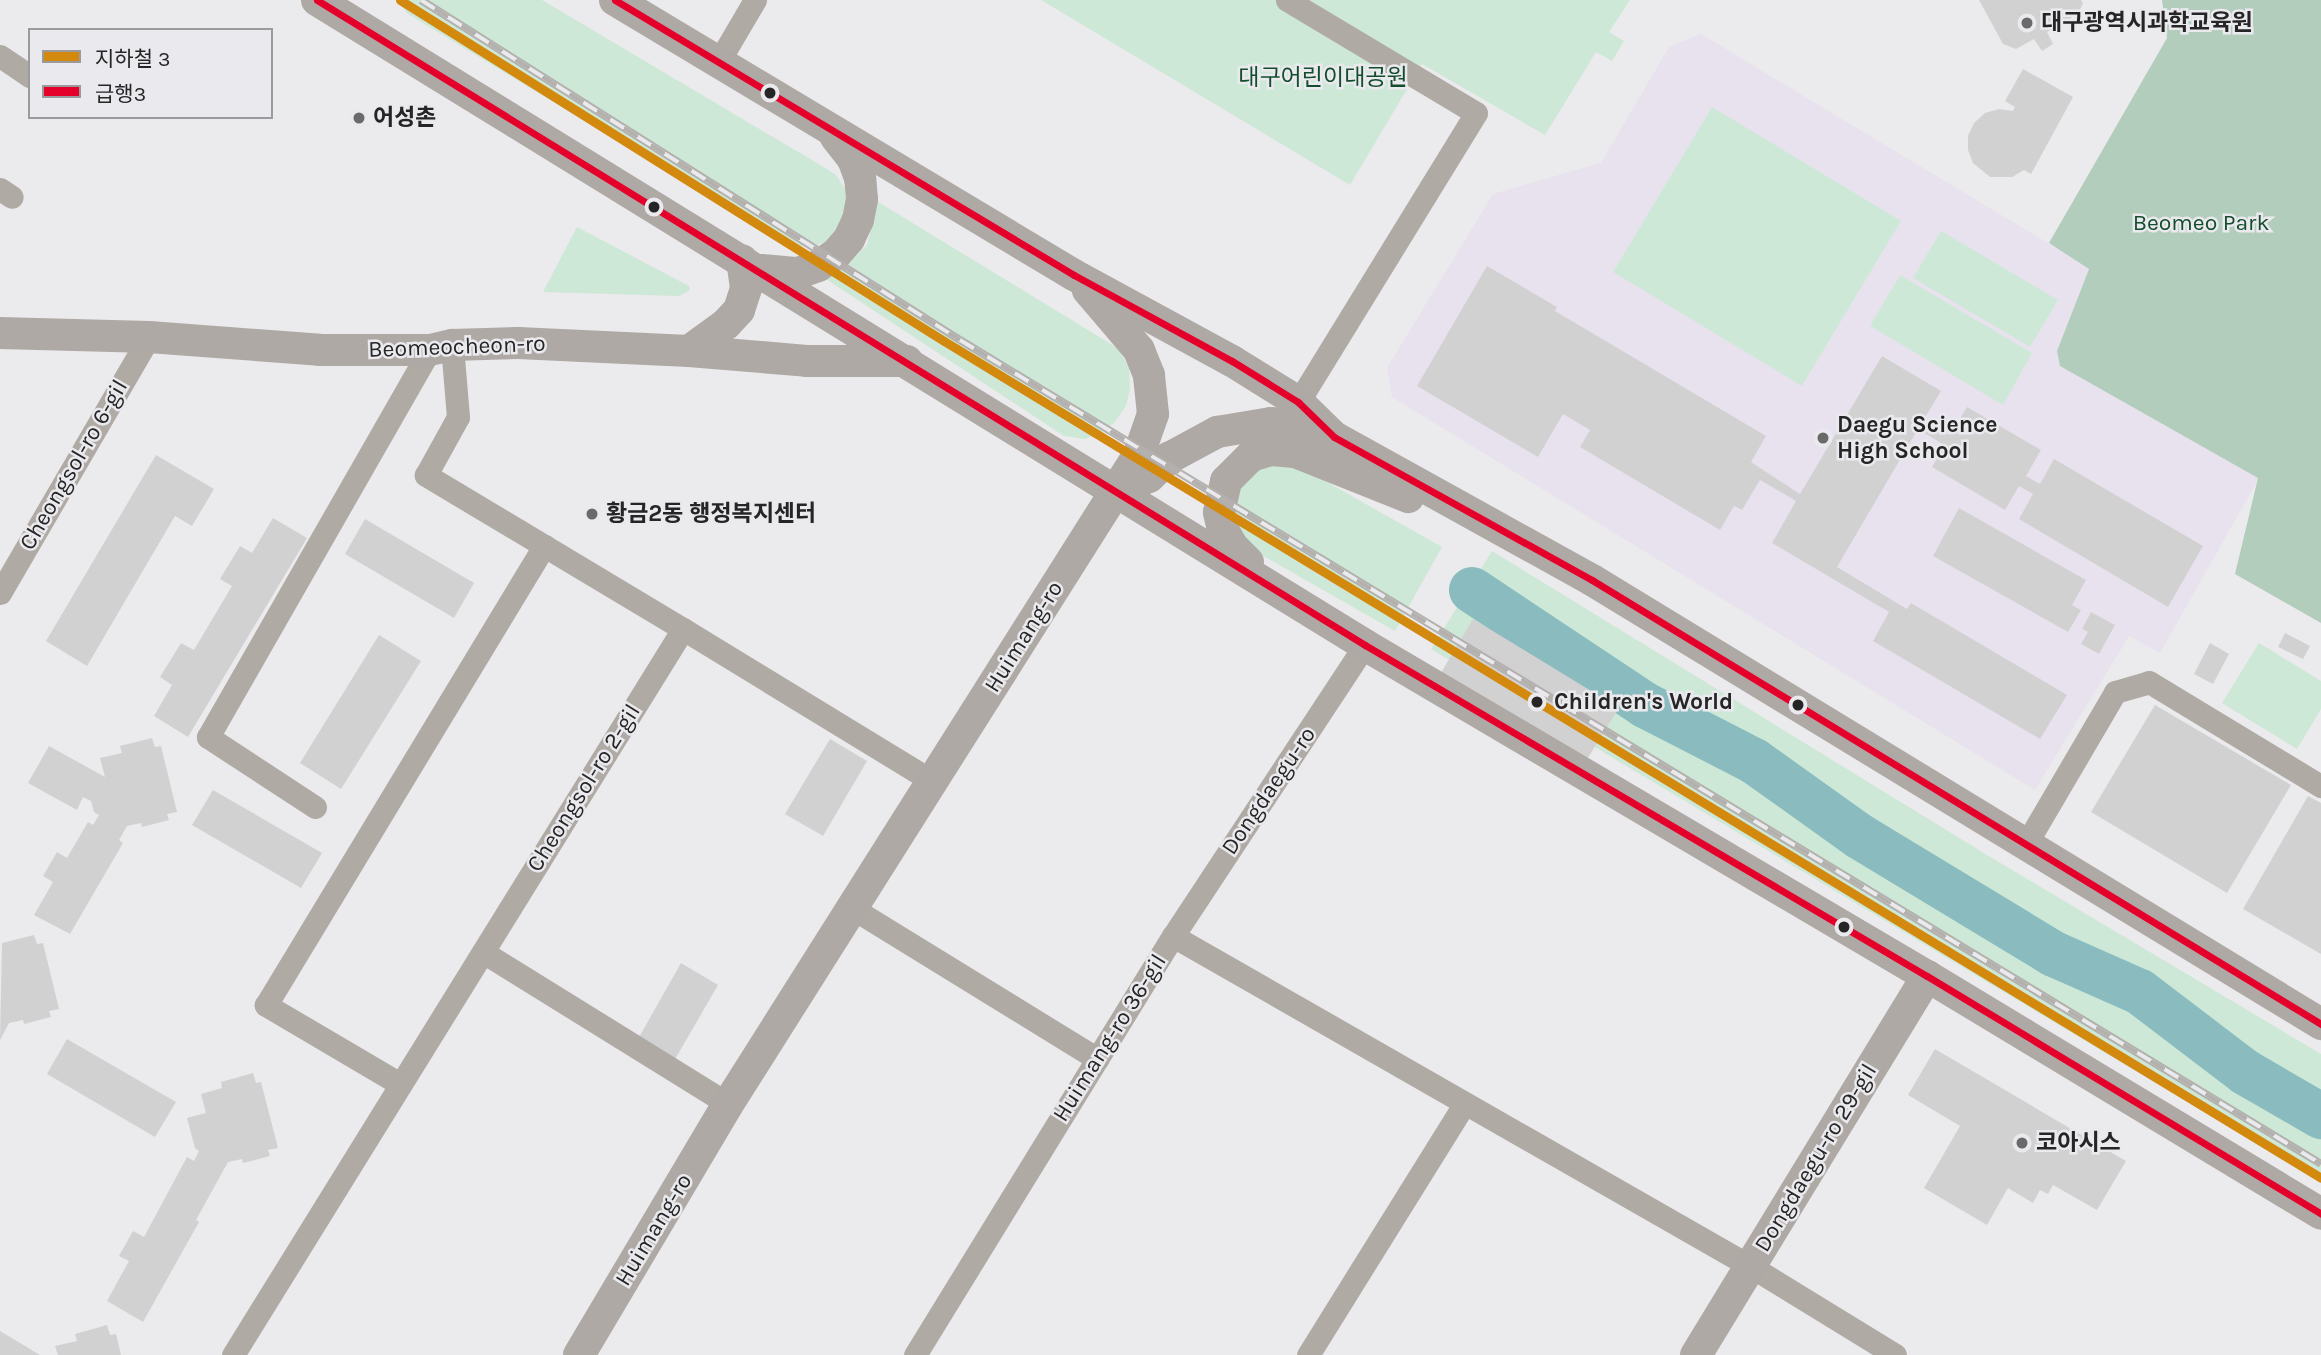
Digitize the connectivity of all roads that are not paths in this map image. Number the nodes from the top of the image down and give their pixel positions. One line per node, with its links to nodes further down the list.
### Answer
1 (317, 0): 9 (main road)
2 (615, 0): 6 (main road)
3 (755, 0): 6 (street)
4 (1287, 0): 16 (street)
5 (0, 56): 7 (street)
6 (719, 61): 8 (main road)
7 (28, 75)
8 (808, 116): 9 (main road); 10 (main road)
9 (749, 265): 14 (main road); 15 (main road)
10 (1074, 275): 16 (main road); 18 (main road, Huimang-ro)
11 (2, 336): 12 (main road, Beomeocheon-ro)
12 (149, 337): 13 (main road, Beomeocheon-ro); 21 (street, Cheongsol-ro 6-gil)
13 (441, 347): 14 (main road, Beomeocheon-ro); 20 (street); 27 (street)
14 (689, 351): 15 (main road, Beomeocheon-ro)
15 (907, 361): 18 (main road)
16 (1298, 402): 17 (main road)
17 (1332, 435): 18 (main road); 19 (main road)
18 (1115, 492): 22 (main road); 25 (main road, Huimang-ro)
19 (1461, 506): 22 (main road); 28 (main road)
20 (544, 546): 23 (street); 35 (street)
21 (0, 593)
22 (1286, 596): 24 (main road)
23 (683, 629): 25 (street); 31 (street, Cheongsol-ro 2-gil)
24 (1365, 645): 30 (street, Dongdaegu-ro); 32 (main road)
25 (932, 781): 29 (main road, Huimang-ro)
26 (2321, 786): 28 (street)
27 (315, 807)
28 (2026, 844): 33 (main road)
29 (852, 908): 34 (street); 36 (main road, Huimang-ro)
30 (1173, 936): 34 (street, Huimang-ro 36-gil); 37 (street, Huimang-ro 36-gil)
31 (483, 952): 35 (street, Cheongsol-ro 2-gil); 36 (street)
32 (1927, 976): 38 (main road); 39 (main road, Dongdaegu-ro 29-gil)
33 (2321, 1024)
34 (1097, 1059): 42 (street, Huimang-ro 36-gil)
35 (401, 1084): 40 (street, Cheongsol-ro 2-gil)
36 (728, 1104): 41 (main road, Huimang-ro)
37 (1464, 1104): 39 (street, Huimang-ro 36-gil); 43 (street)
38 (2321, 1214)
39 (1749, 1266): 44 (main road); 45 (street, Dongdaegu-ro 29-gil)
40 (233, 1355)
41 (579, 1355)
42 (915, 1355)
43 (1308, 1355)
44 (1696, 1355)
45 (1895, 1355)

